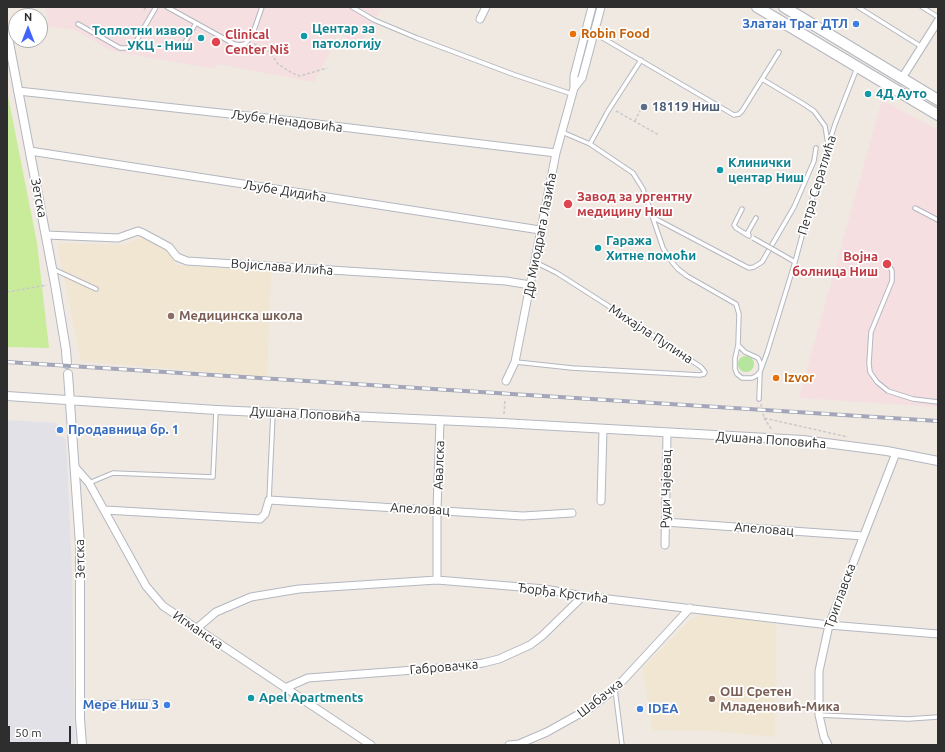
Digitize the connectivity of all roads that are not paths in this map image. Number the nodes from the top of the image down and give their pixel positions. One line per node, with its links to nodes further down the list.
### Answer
1 (156, 7): 16 (lane)
2 (167, 7): 15 (lane)
3 (262, 7): 15 (lane)
4 (352, 7): 27 (lane)
5 (486, 7): 13 (street)
6 (592, 7): 27 (street, Др Миодрага Лазића)
7 (601, 7): 18 (street, Др Миодрага Лазића)
8 (757, 7): 23 (main road)
9 (784, 7): 24 (main road)
10 (858, 7): 19 (lane)
11 (922, 7): 12 (lane)
12 (938, 17)
13 (480, 19)
14 (938, 21): 19 (street)
15 (196, 23): 20 (lane)
16 (78, 24)
17 (7, 32): 26 (street, Зетска)
18 (594, 33): 22 (lane); 27 (street, Др Миодрага Лазића)
19 (922, 47): 24 (street)
20 (181, 49)
21 (779, 52): 25 (lane)
22 (641, 60): 25 (lane); 31 (lane)
23 (858, 67): 29 (main road); 32 (lane, Петра Сератлића)
24 (902, 78): 28 (main road)
25 (762, 79): 32 (lane)
26 (18, 91): 34 (street, Зетска); 35 (street, Љубе Ненадовића)
27 (573, 91): 30 (street, Др Миодрага Лазића)
28 (938, 100)
29 (938, 115)
30 (562, 132): 31 (lane); 35 (street, Др Миодрага Лазића)
31 (590, 144): 38 (lane)
32 (828, 147): 45 (lane, Петра Сератлића)
33 (816, 148): 38 (lane)
34 (30, 151): 41 (street, Љубе Дидића); 42 (street, Зетска)
35 (556, 153): 41 (street, Др Миодрага Лазића)
36 (915, 208): 40 (lane)
37 (742, 209): 43 (lane)
38 (654, 218): 50 (lane)
39 (756, 218): 43 (lane)
40 (938, 220)
41 (540, 230): 44 (street, Др Миодрага Лазића)
42 (46, 235): 47 (street, Зетска); 48 (street, Војислава Илића)
43 (751, 237): 45 (lane, bridge)
44 (534, 261): 48 (street, Др Миодрага Лазића); 51 (lane, Михајла Пупина)
45 (795, 262): 53 (lane, Петра Сератлића)
46 (889, 265): 59 (lane)
47 (52, 268): 49 (lane); 52 (street, Зетска)
48 (530, 285): 51 (street, Др Миодрага Лазића)
49 (96, 289)
50 (738, 344): 53 (lane); 53 (lane)
51 (515, 362): 55 (street, Др Миодрага Лазића)
52 (67, 364)
53 (760, 372): 57 (lane)
54 (68, 374): 58 (street, Зетска)
55 (506, 381)
56 (7, 396): 58 (street, Душана Поповића)
57 (759, 399)
58 (69, 400): 60 (street, Душана Поповића); 67 (street, Зетска)
59 (938, 402)
60 (216, 410): 61 (street, Душана Поповића); 68 (lane)
61 (273, 413): 62 (street, Душана Поповића); 69 (lane)
62 (440, 421): 63 (street, Душана Поповића); 72 (street, Авалска)
63 (603, 430): 64 (street, Душана Поповића); 70 (street)
64 (667, 433): 65 (street, Душана Поповића); 74 (street, Руди Чајевац)
65 (896, 453): 66 (street, Душана Поповића); 75 (street, Триглавска)
66 (938, 461)
67 (75, 468): 68 (street, Игманска); 86 (street, Зетска)
68 (90, 483): 71 (street, Игманска)
69 (269, 500): 71 (street); 72 (street, Апеловац)
70 (601, 501)
71 (105, 510): 81 (street, Игманска)
72 (437, 510): 73 (street, Апеловац); 77 (street, Авалска)
73 (572, 513)
74 (665, 522): 75 (street, Апеловац); 76 (street, Руди Чајевац)
75 (863, 536): 80 (street, Триглавска)
76 (665, 545)
77 (438, 580): 78 (street, Ђорђа Крстића); 81 (street, Ђорђа Крстића)
78 (583, 596): 79 (street, Ђорђа Крстића); 83 (street, Габровачка)
79 (690, 608): 80 (street, Ђорђа Крстића); 84 (street, Шабачка)
80 (829, 625): 82 (street, Ђорђа Крстића); 87 (street, Триглавска)
81 (196, 629): 83 (street, Игманска)
82 (938, 634)
83 (285, 688): 90 (street, Игманска)
84 (615, 689): 91 (street, Шабачка); 92 (lane)
85 (148, 704): 86 (street)
86 (80, 705): 89 (street, Зетска)
87 (819, 715): 88 (lane); 93 (street, Триглавска)
88 (938, 717)
89 (82, 745)
90 (371, 745)
91 (509, 745)
92 (622, 745)
93 (828, 745)

